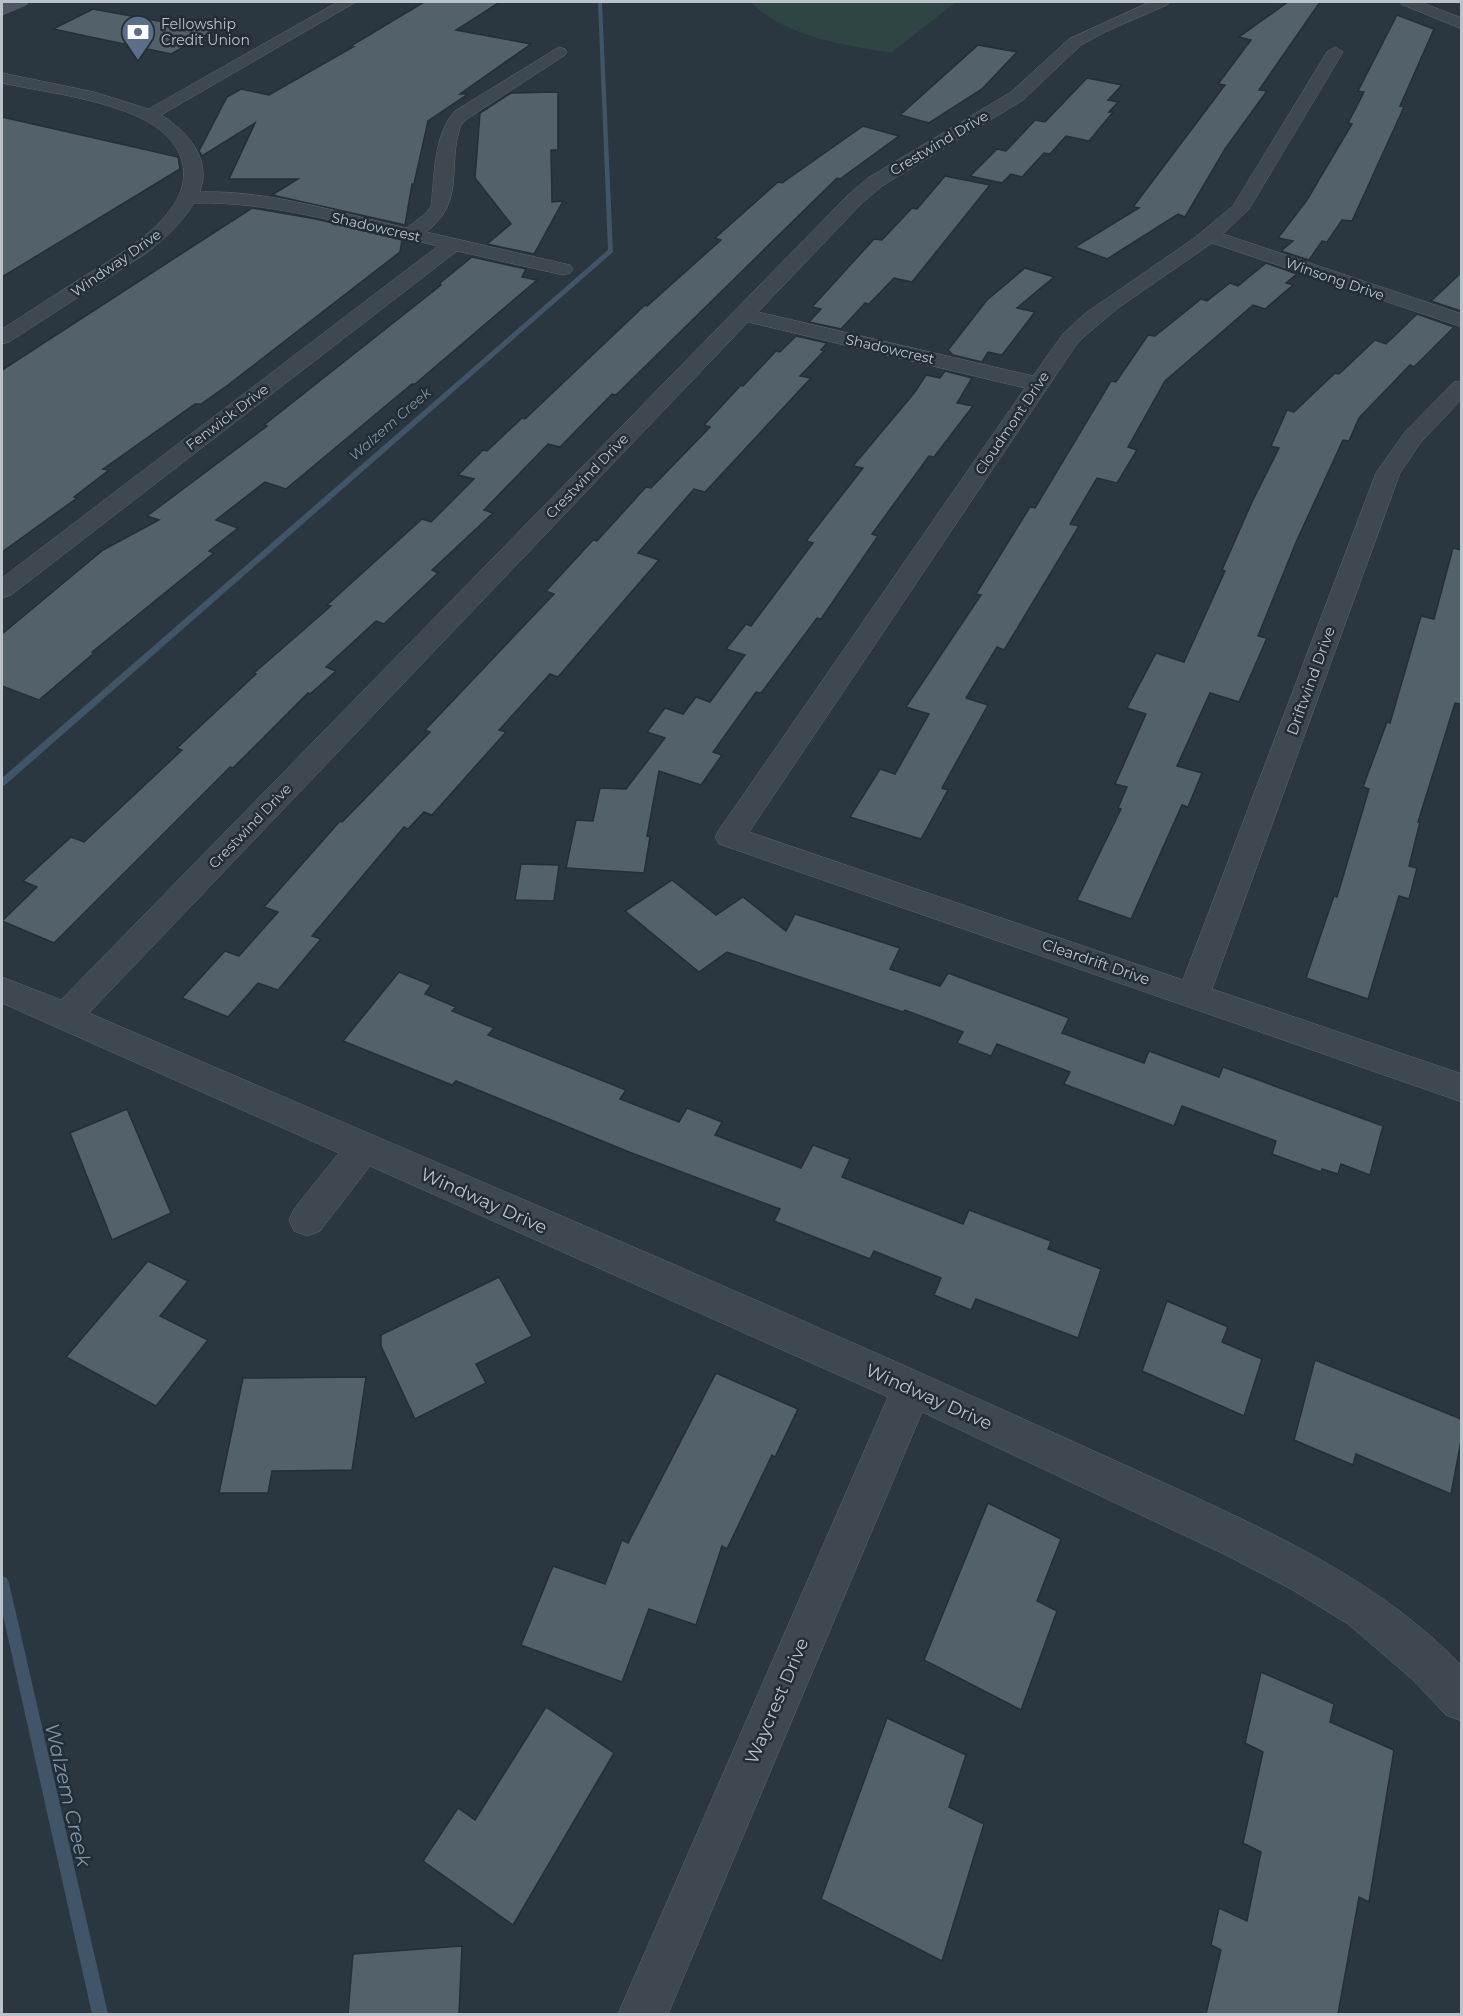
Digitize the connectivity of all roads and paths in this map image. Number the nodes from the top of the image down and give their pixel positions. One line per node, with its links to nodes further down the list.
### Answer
1 (21, 2): 5 (main road)
2 (348, 2): 10 (street)
3 (1162, 2): 16 (street, Crestwind Drive)
4 (1408, 2): 6 (street)
5 (2, 11)
6 (1461, 24)
7 (559, 52): 12 (street)
8 (1335, 52): 13 (street, Cloudmont Drive)
9 (2, 78): 10 (street, Windway Drive)
10 (149, 115): 11 (street, Windway Drive)
11 (188, 198): 12 (street, Shadowcrest); 18 (street, Windway Drive)
12 (410, 235): 14 (street, Shadowcrest)
13 (1209, 236): 17 (street, Winsong Drive); 19 (street, Cloudmont Drive)
14 (452, 245): 15 (street, Shadowcrest); 21 (street, Fenwick Drive)
15 (563, 269)
16 (742, 314): 19 (street, Shadowcrest); 25 (street, Crestwind Drive)
17 (1461, 321)
18 (2, 338)
19 (1038, 384): 22 (street, Cloudmont Drive)
20 (1461, 387): 24 (street, Driftwind Drive)
21 (2, 590)
22 (730, 837): 24 (street, Cleardrift Drive)
23 (2, 989): 25 (street, Windway Drive)
24 (1194, 995): 26 (street, Cleardrift Drive)
25 (65, 1017): 27 (street, Windway Drive)
26 (1461, 1088)
27 (363, 1148): 28 (street); 29 (street, Windway Drive)
28 (307, 1220)
29 (912, 1388): 30 (street, Windway Drive); 31 (street, Waycrest Drive)
30 (1461, 1699)
31 (643, 2014)

